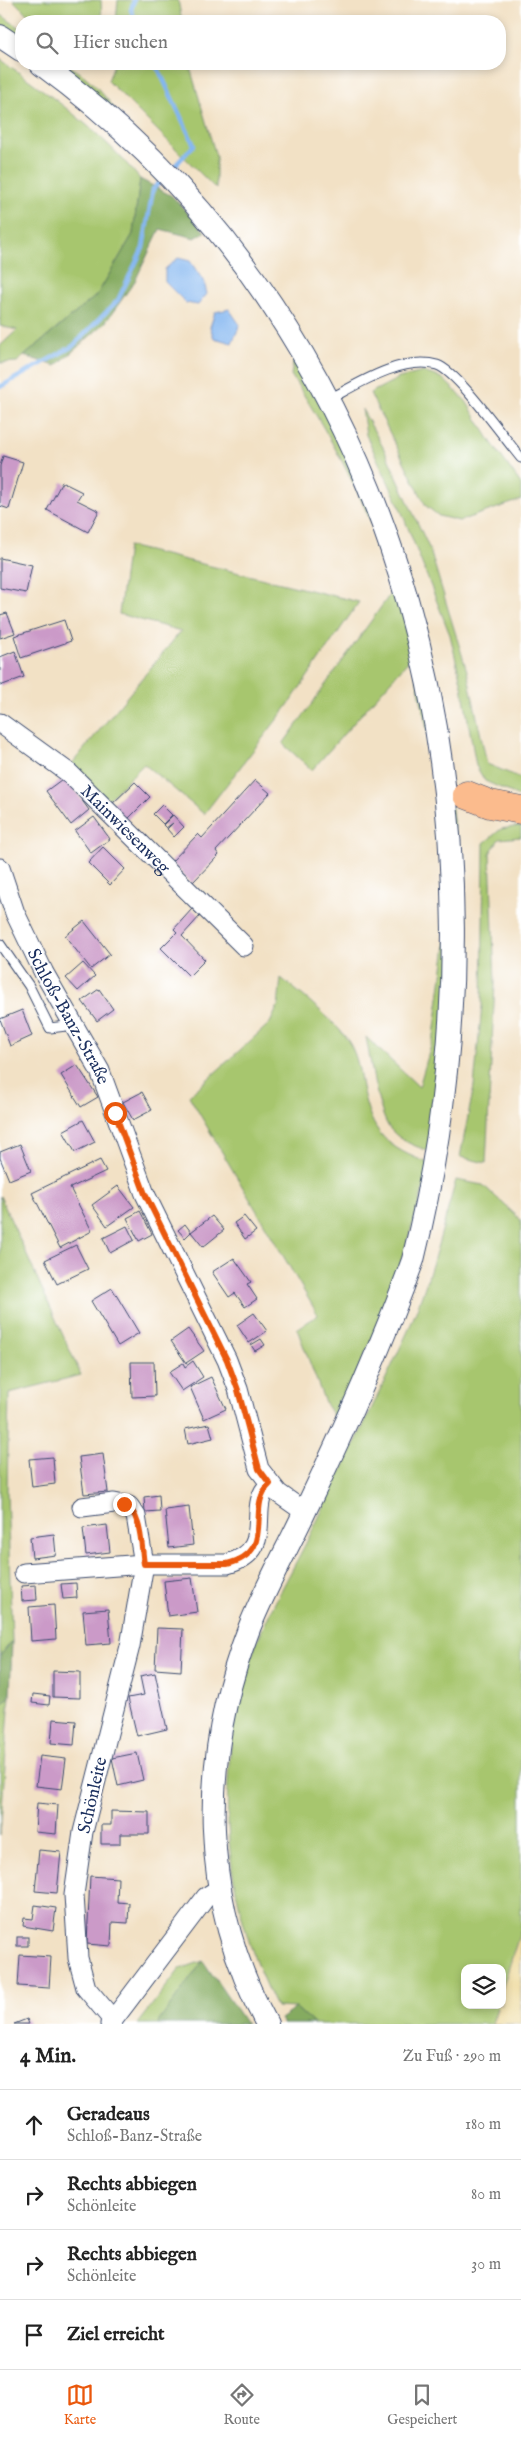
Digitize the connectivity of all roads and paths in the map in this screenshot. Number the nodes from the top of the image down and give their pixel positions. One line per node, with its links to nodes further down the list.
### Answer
1 (0, 36): 2 (street)
2 (15, 46)
3 (49, 70): 4 (street)
4 (337, 395): 5 (lane); 6 (street)
5 (521, 458)
6 (430, 609)
7 (0, 723): 13 (street, Mainwiesenweg)
8 (466, 787): 9 (highway); 10 (street)
9 (521, 810)
10 (469, 822)
11 (0, 868): 15 (street, Schloß-Banz-Straße)
12 (0, 944): 15 (lane)
13 (244, 946)
14 (469, 1015): 18 (street)
15 (74, 1024): 16 (street, Schloß-Banz-Straße)
16 (274, 1488): 18 (street); 19 (street)
17 (82, 1508): 19 (street, Schönleite)
18 (305, 1512): 21 (street)
19 (144, 1564): 20 (street); 22 (street, Schönleite)
20 (24, 1573)
21 (219, 1889): 22 (street); 23 (street)
22 (111, 2022)
23 (267, 2024)

